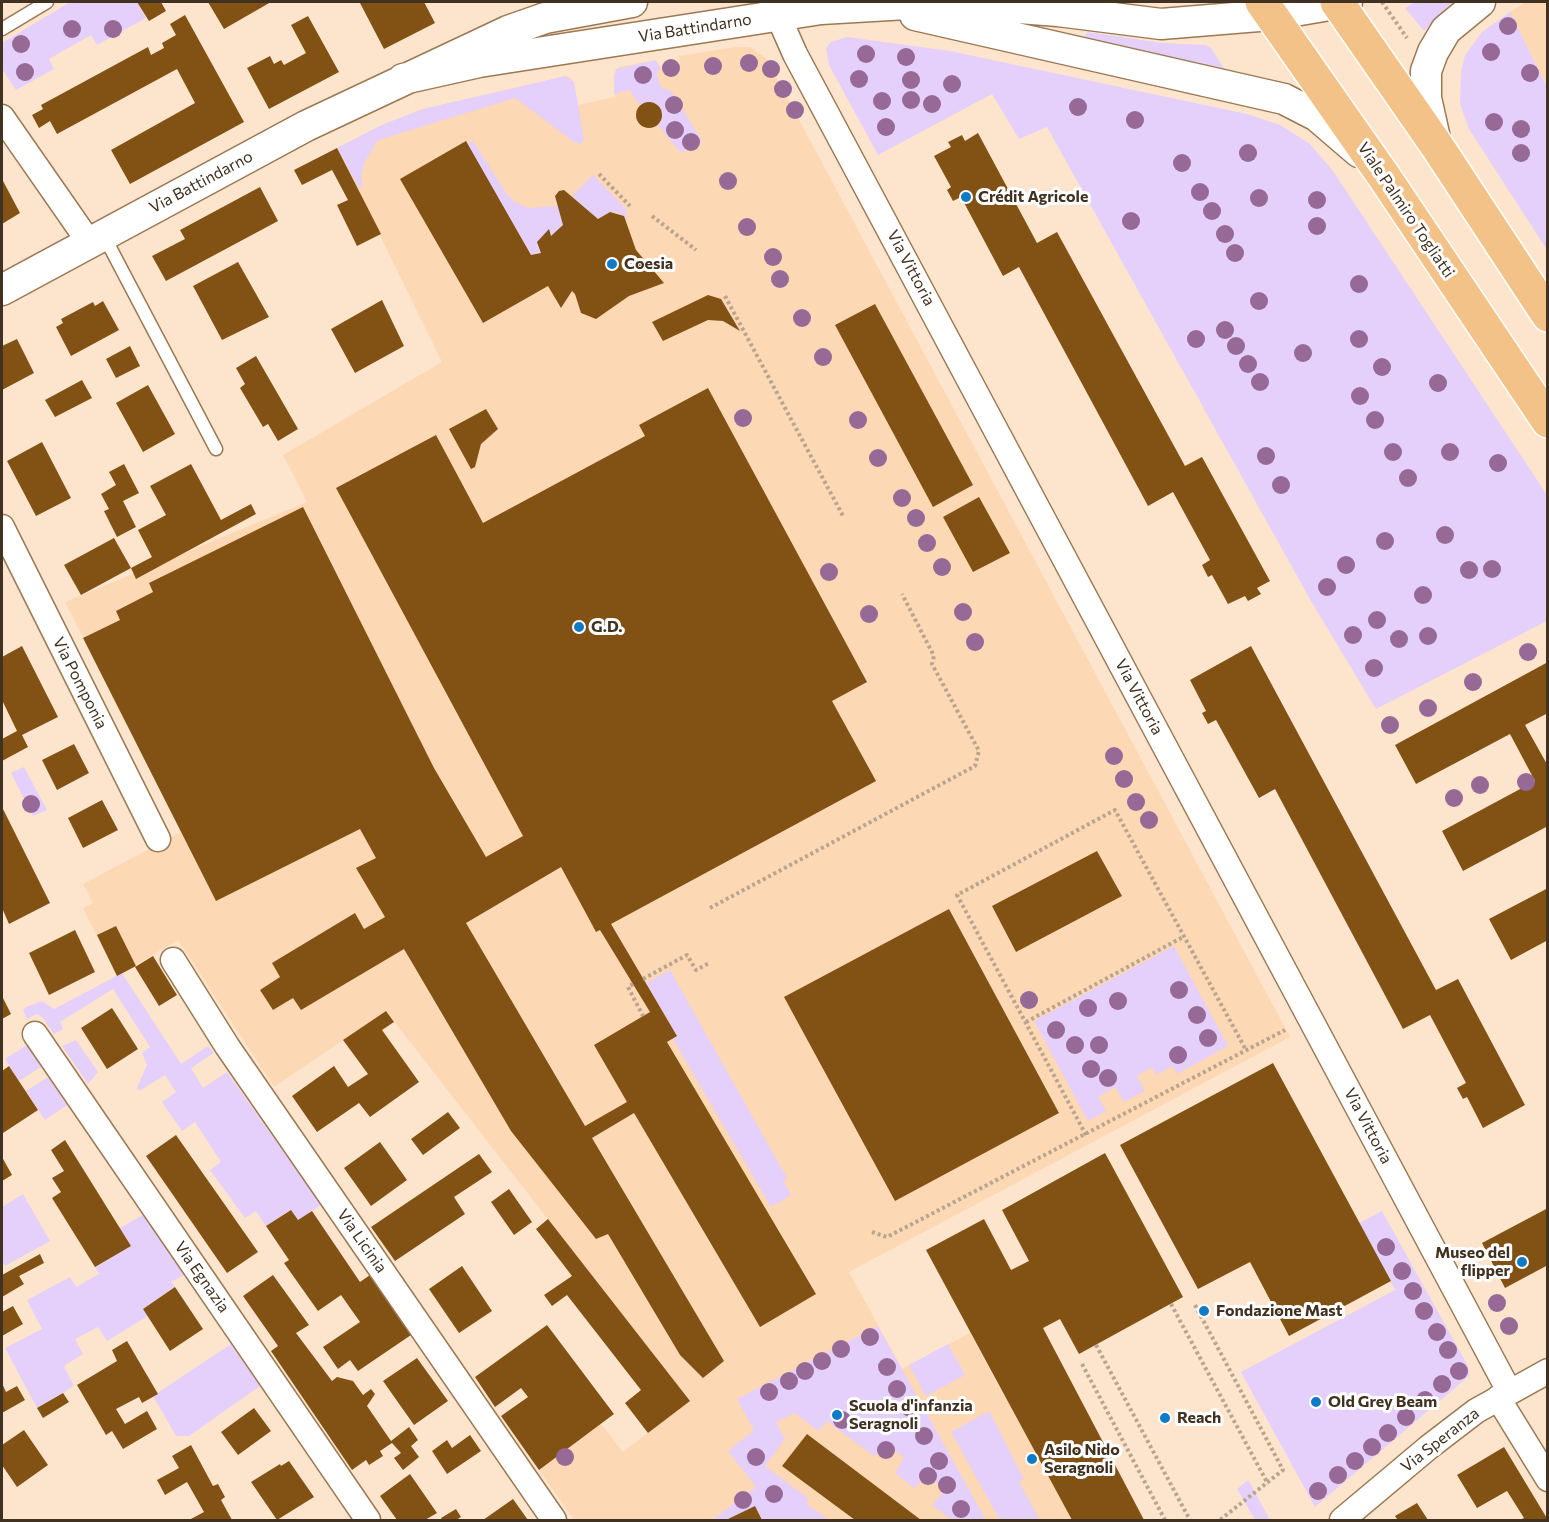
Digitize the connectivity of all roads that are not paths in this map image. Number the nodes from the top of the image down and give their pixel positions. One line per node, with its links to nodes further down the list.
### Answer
1 (47, 2): 9 (lane)
2 (632, 2): 6 (street, Via Battindarno)
3 (1341, 2): 8 (street, Via Battindarno); 13 (main road)
4 (1480, 2): 13 (street)
5 (856, 6): 7 (street, Via Battindarno); 8 (street, Via Battindarno); 14 (street)
6 (556, 8): 10 (street); 11 (street, Via Battindarno)
7 (774, 8): 10 (street, Via Battindarno); 25 (street, Via Vittoria)
8 (1266, 8): 14 (main road, Viale Palmiro Togliatti)
9 (2, 29)
10 (576, 47): 11 (street, Via Battindarno)
11 (403, 79): 15 (street, Via Battindarno)
12 (2, 117): 15 (street)
13 (1437, 146): 17 (main road)
14 (1385, 178): 18 (main road, Viale Palmiro Togliatti)
15 (96, 239): 16 (street, Via Battindarno); 19 (lane)
16 (2, 290)
17 (1548, 315)
18 (1548, 421)
19 (216, 449)
20 (2, 527): 21 (street, Via Pomponia)
21 (158, 839)
22 (173, 960): 28 (street, Via Licinia)
23 (35, 1034): 27 (street, Via Egnazia)
24 (1548, 1371): 25 (street, Via Speranza)
25 (1503, 1394): 26 (street, Via Vittoria); 29 (street, Via Speranza)
26 (1548, 1479)
27 (368, 1521)
28 (554, 1521)
29 (1342, 1521)

